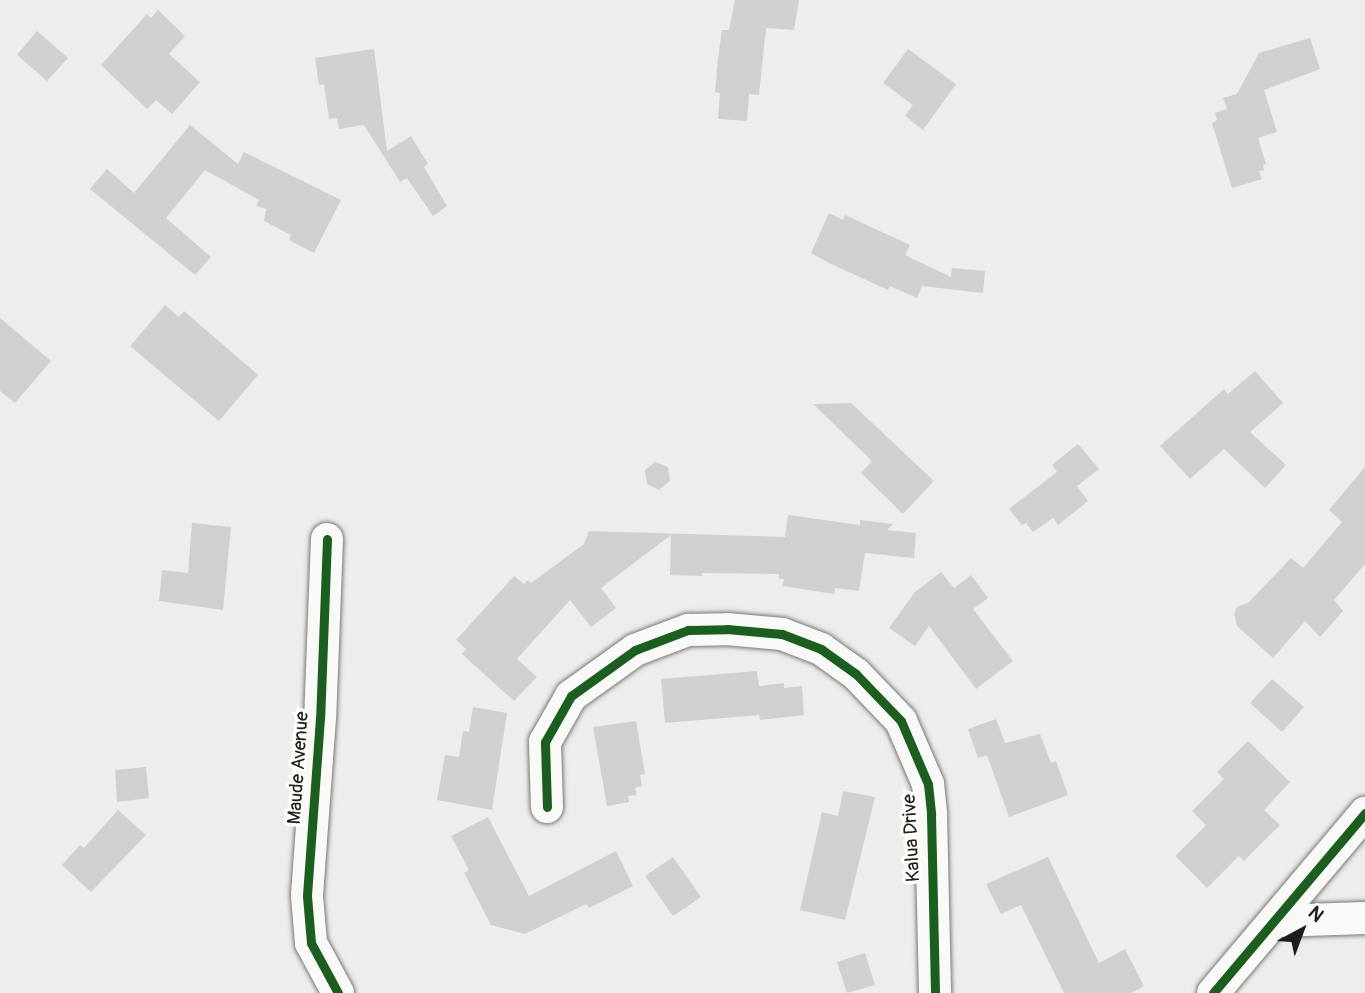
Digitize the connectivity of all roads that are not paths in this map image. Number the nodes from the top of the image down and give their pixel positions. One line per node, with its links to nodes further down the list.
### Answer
1 (327, 539): 6 (street, Maude Avenue)
2 (547, 807): 7 (street, Kalua Drive)
3 (1365, 813): 5 (street)
4 (1365, 918): 5 (street)
5 (1276, 920): 8 (street)
6 (338, 993)
7 (936, 993)
8 (1213, 993)

